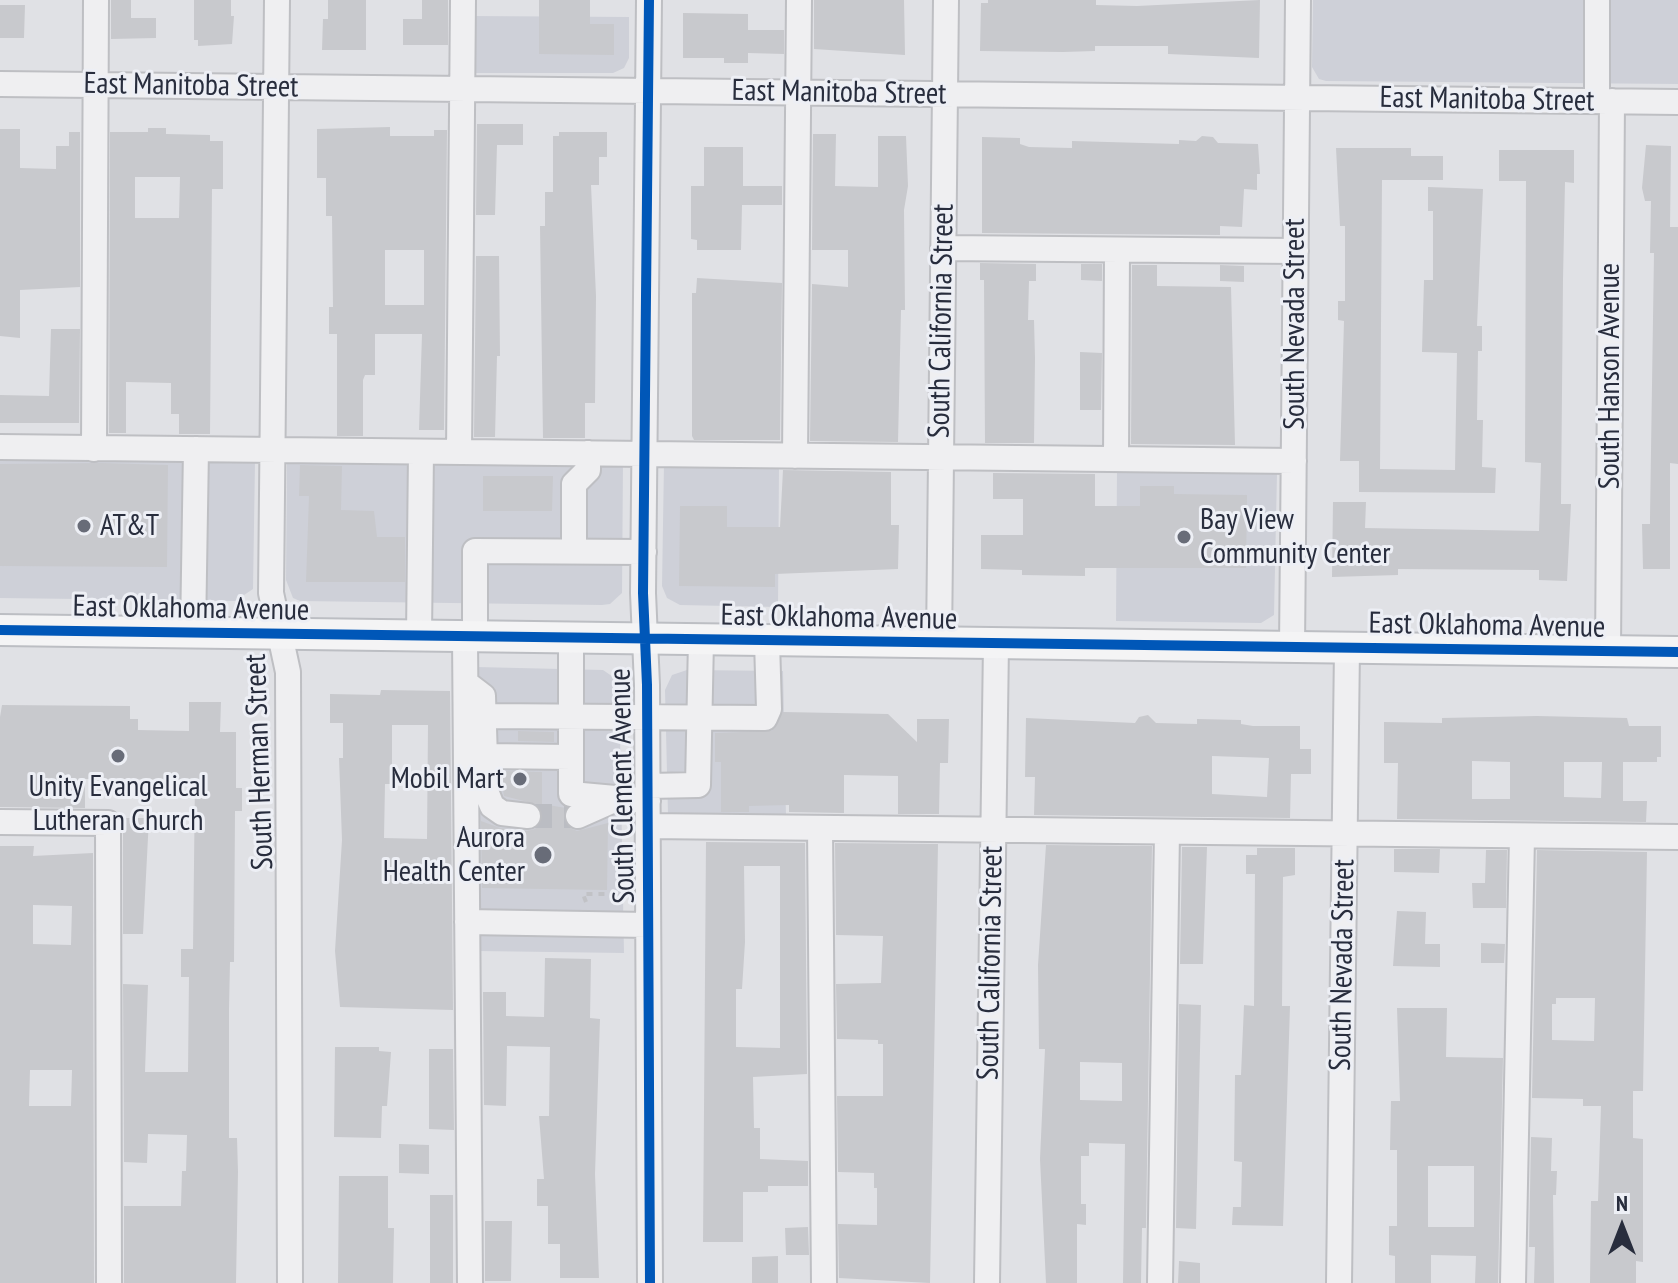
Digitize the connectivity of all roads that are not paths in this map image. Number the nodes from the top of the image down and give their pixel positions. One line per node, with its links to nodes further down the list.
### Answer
1 (96, 0): 10 (street)
2 (277, 0): 11 (street, South Herman Street)
3 (463, 0): 12 (street)
4 (649, 0): 13 (street, South Clement Avenue)
5 (799, 0): 14 (street)
6 (946, 0): 15 (street, South California Street)
7 (1298, 0): 16 (street, South Nevada Street)
8 (1597, 0): 17 (street, South Hanson Avenue)
9 (0, 84): 10 (street, East Manitoba Street)
10 (95, 85): 11 (street, East Manitoba Street); 23 (street)
11 (276, 87): 12 (street, East Manitoba Street); 25 (street, South Herman Street)
12 (462, 89): 13 (street, East Manitoba Street); 27 (street)
13 (648, 91): 14 (street, East Manitoba Street); 29 (street, South Clement Avenue)
14 (798, 93): 15 (street, East Manitoba Street); 30 (street)
15 (945, 94): 16 (street, East Manitoba Street); 19 (street, South California Street)
16 (1297, 98): 17 (street, East Manitoba Street); 21 (street, South Nevada Street)
17 (1604, 101): 18 (street, East Manitoba Street); 49 (street, South Hanson Avenue)
18 (1678, 102)
19 (943, 248): 20 (street); 31 (street, South California Street)
20 (1117, 250): 21 (street); 32 (street)
21 (1296, 251): 33 (street, South Nevada Street)
22 (0, 447): 23 (street)
23 (94, 449): 24 (street)
24 (196, 449): 25 (street); 37 (street)
25 (271, 450): 26 (street); 38 (street, South Herman Street)
26 (421, 452): 27 (street); 39 (street)
27 (459, 452): 28 (street)
28 (588, 453): 29 (street); 34 (street)
29 (645, 454): 30 (street); 35 (street, South Clement Avenue)
30 (795, 456): 31 (street)
31 (941, 457): 32 (street); 45 (street, South California Street)
32 (1116, 459): 33 (street)
33 (1294, 461): 47 (street, South Nevada Street)
34 (574, 551): 35 (street); 40 (street)
35 (644, 552): 42 (street, South Clement Avenue)
36 (0, 630): 37 (main road, East Oklahoma Avenue)
37 (193, 633): 38 (main road, East Oklahoma Avenue)
38 (279, 634): 39 (main road, East Oklahoma Avenue); 73 (street, South Herman Street)
39 (419, 636): 40 (main road, East Oklahoma Avenue)
40 (470, 637): 41 (main road, East Oklahoma Avenue); 51 (street)
41 (571, 638): 42 (main road, East Oklahoma Avenue); 53 (street)
42 (645, 639): 43 (main road, East Oklahoma Avenue); 54 (street, South Clement Avenue)
43 (701, 640): 44 (main road, East Oklahoma Avenue); 55 (street)
44 (767, 641): 45 (main road, East Oklahoma Avenue); 55 (street)
45 (939, 643): 46 (main road, East Oklahoma Avenue)
46 (996, 644): 47 (main road, East Oklahoma Avenue); 65 (street, South California Street)
47 (1292, 647): 48 (main road, East Oklahoma Avenue)
48 (1347, 648): 49 (main road, East Oklahoma Avenue); 67 (street, South Nevada Street)
49 (1608, 651): 50 (main road, East Oklahoma Avenue)
50 (1678, 652)
51 (466, 683): 52 (street); 70 (street)
52 (485, 716): 53 (street); 56 (street)
53 (571, 718): 54 (street); 57 (street)
54 (647, 718): 55 (street); 58 (street, South Clement Avenue)
55 (701, 718): 58 (street)
56 (485, 756): 57 (street); 60 (street)
57 (571, 757): 59 (street)
58 (648, 793): 59 (street); 63 (street, South Clement Avenue)
59 (614, 800): 61 (street)
60 (528, 816)
61 (578, 816)
62 (0, 822): 72 (street)
63 (648, 826): 64 (street); 71 (street, South Clement Avenue)
64 (820, 828): 65 (street); 76 (street)
65 (993, 830): 66 (street); 77 (street, South California Street)
66 (1167, 832): 67 (street); 78 (street)
67 (1345, 834): 68 (street); 79 (street, South Nevada Street)
68 (1522, 836): 69 (street); 80 (street)
69 (1678, 837)
70 (467, 922): 71 (street); 74 (street)
71 (648, 925): 75 (street, South Clement Avenue)
72 (109, 1283)
73 (290, 1283)
74 (470, 1283)
75 (650, 1283)
76 (824, 1283)
77 (987, 1283)
78 (1160, 1283)
79 (1339, 1283)
80 (1513, 1283)

